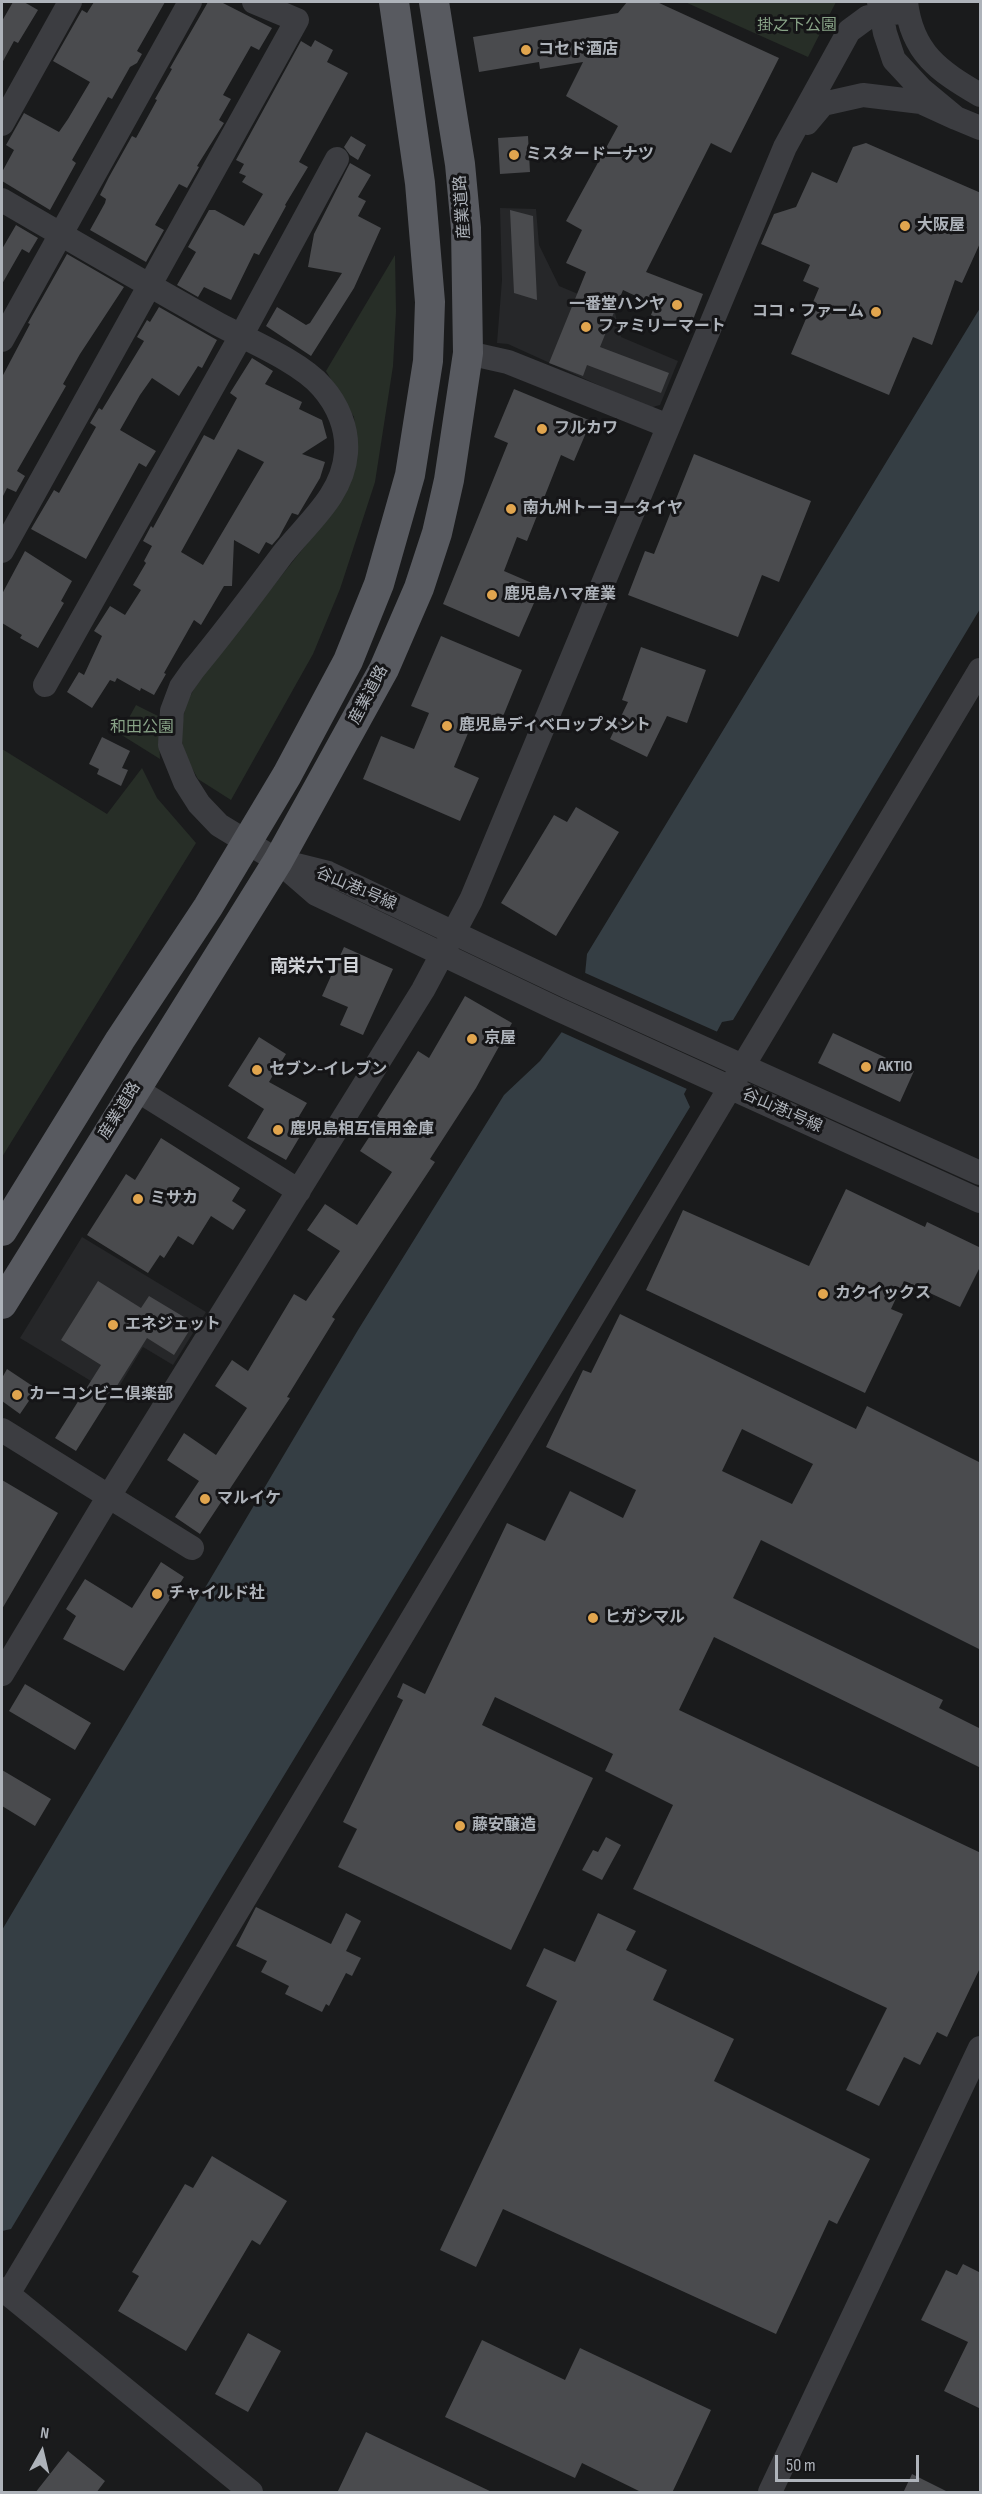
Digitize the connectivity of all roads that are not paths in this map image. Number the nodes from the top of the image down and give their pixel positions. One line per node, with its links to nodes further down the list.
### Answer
1 (70, 2): 10 (street)
2 (190, 2): 15 (street)
3 (254, 2): 16 (street)
4 (394, 2): 24 (main road, 産業道路)
5 (434, 2): 19 (main road, 産業道路)
6 (906, 6): 7 (street); 8 (street)
7 (879, 8): 9 (street); 12 (street)
8 (981, 95)
9 (956, 118): 11 (street); 12 (street)
10 (2, 124)
11 (981, 128)
12 (785, 147): 20 (street)
13 (337, 159): 17 (street)
14 (2, 200): 15 (street, 谷山港1号線)
15 (61, 234): 16 (street, 谷山港1号線); 18 (street)
16 (150, 286): 17 (street, 谷山港1号線); 21 (street)
17 (241, 336): 23 (street); 24 (street, 谷山港1号線)
18 (2, 340)
19 (468, 353): 20 (street); 25 (main road, 産業道路)
20 (668, 426): 26 (street)
21 (2, 551)
22 (981, 670): 27 (street)
23 (45, 685)
24 (248, 842): 25 (street, 谷山港1号線); 33 (main road, 産業道路)
25 (278, 861): 26 (street, 谷山港1号線); 28 (main road, 産業道路)
26 (448, 943): 27 (street, 谷山港1号線); 29 (street, 谷山港1号線); 31 (street)
27 (744, 1066): 29 (street); 30 (street, 谷山港1号線)
28 (134, 1088): 31 (street); 34 (main road, 産業道路)
29 (730, 1088): 32 (street, 谷山港1号線); 40 (street)
30 (981, 1173)
31 (299, 1191): 36 (street)
32 (981, 1201)
33 (2, 1231)
34 (2, 1304)
35 (2, 1430): 36 (street)
36 (108, 1496): 37 (street); 38 (street)
37 (192, 1548)
38 (2, 1674)
39 (981, 2048): 42 (street)
40 (4, 2291): 41 (street)
41 (251, 2493)
42 (770, 2493)

